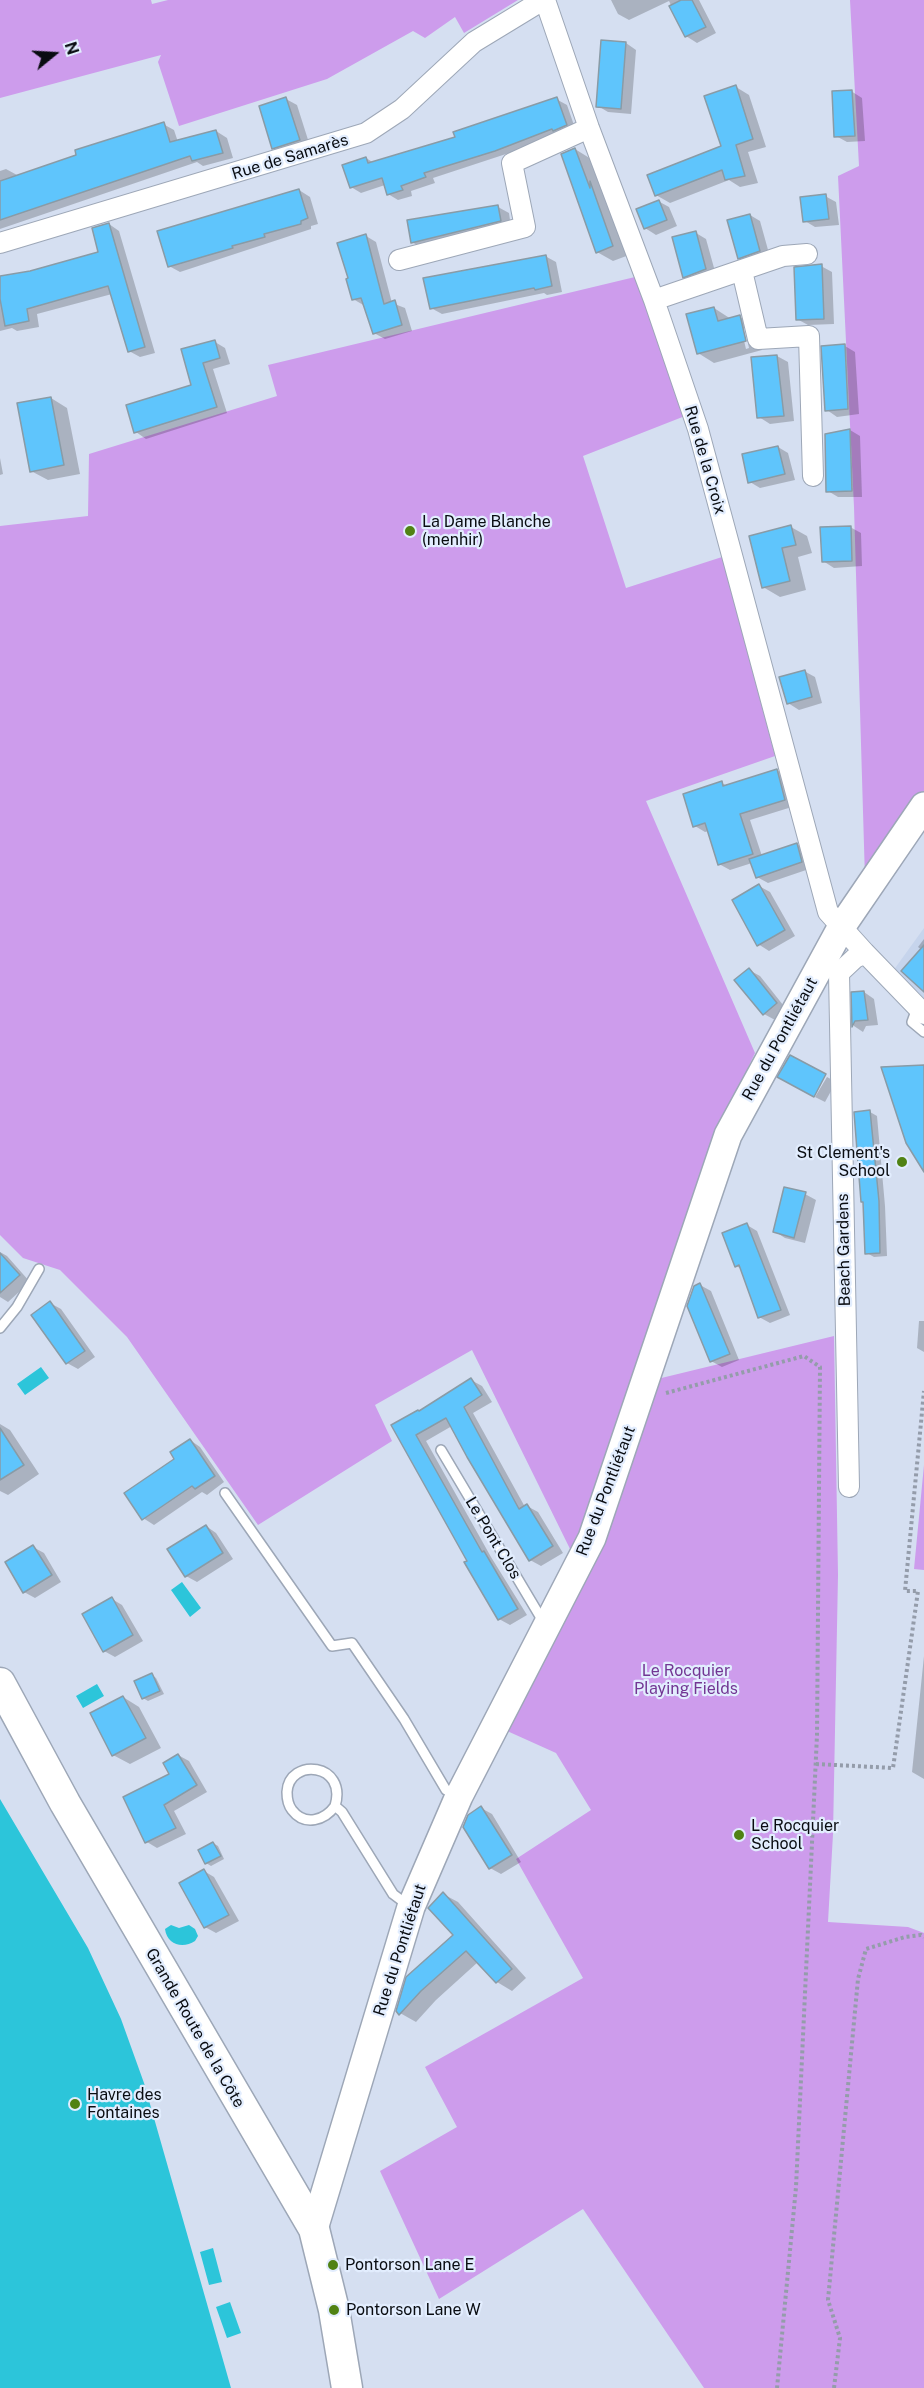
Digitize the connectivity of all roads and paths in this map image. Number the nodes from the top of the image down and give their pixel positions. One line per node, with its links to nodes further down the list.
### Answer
1 (544, 0): 2 (street, Rue de la Croix); 3 (street, Rue de Samarès)
2 (589, 128): 5 (street); 7 (street, Rue de la Croix)
3 (0, 243)
4 (807, 254): 6 (street)
5 (399, 260)
6 (742, 271): 7 (street); 8 (street)
7 (654, 300): 10 (street, Rue de la Croix)
8 (813, 476)
9 (924, 806): 10 (main road, Rue du Pontliétaut)
10 (842, 926): 11 (street, Rue de la Croix); 21 (main road, Rue du Pontliétaut)
11 (865, 954): 12 (street, Rue de la Croix); 19 (street, Beach Gardens)
12 (921, 1011): 13 (lane)
13 (924, 1032)
14 (39, 1269): 15 (lane)
15 (0, 1328)
16 (924, 1391): 23 (path)
17 (662, 1404): 23 (path)
18 (441, 1450): 21 (lane, Le Pont Clos)
19 (849, 1487)
20 (225, 1493): 24 (lane)
21 (546, 1627): 24 (main road, Rue du Pontliétaut)
22 (0, 1683): 28 (main road, Grande Route de la Côte)
23 (816, 1764): 30 (path)
24 (459, 1796): 26 (main road, Rue du Pontliétaut)
25 (335, 1806): 25 (lane); 26 (lane)
26 (411, 1907): 28 (main road, Rue du Pontliétaut)
27 (924, 1937): 31 (path)
28 (314, 2229): 29 (main road, Grande Route de la Côte)
29 (347, 2388)
30 (777, 2388)
31 (834, 2388)

